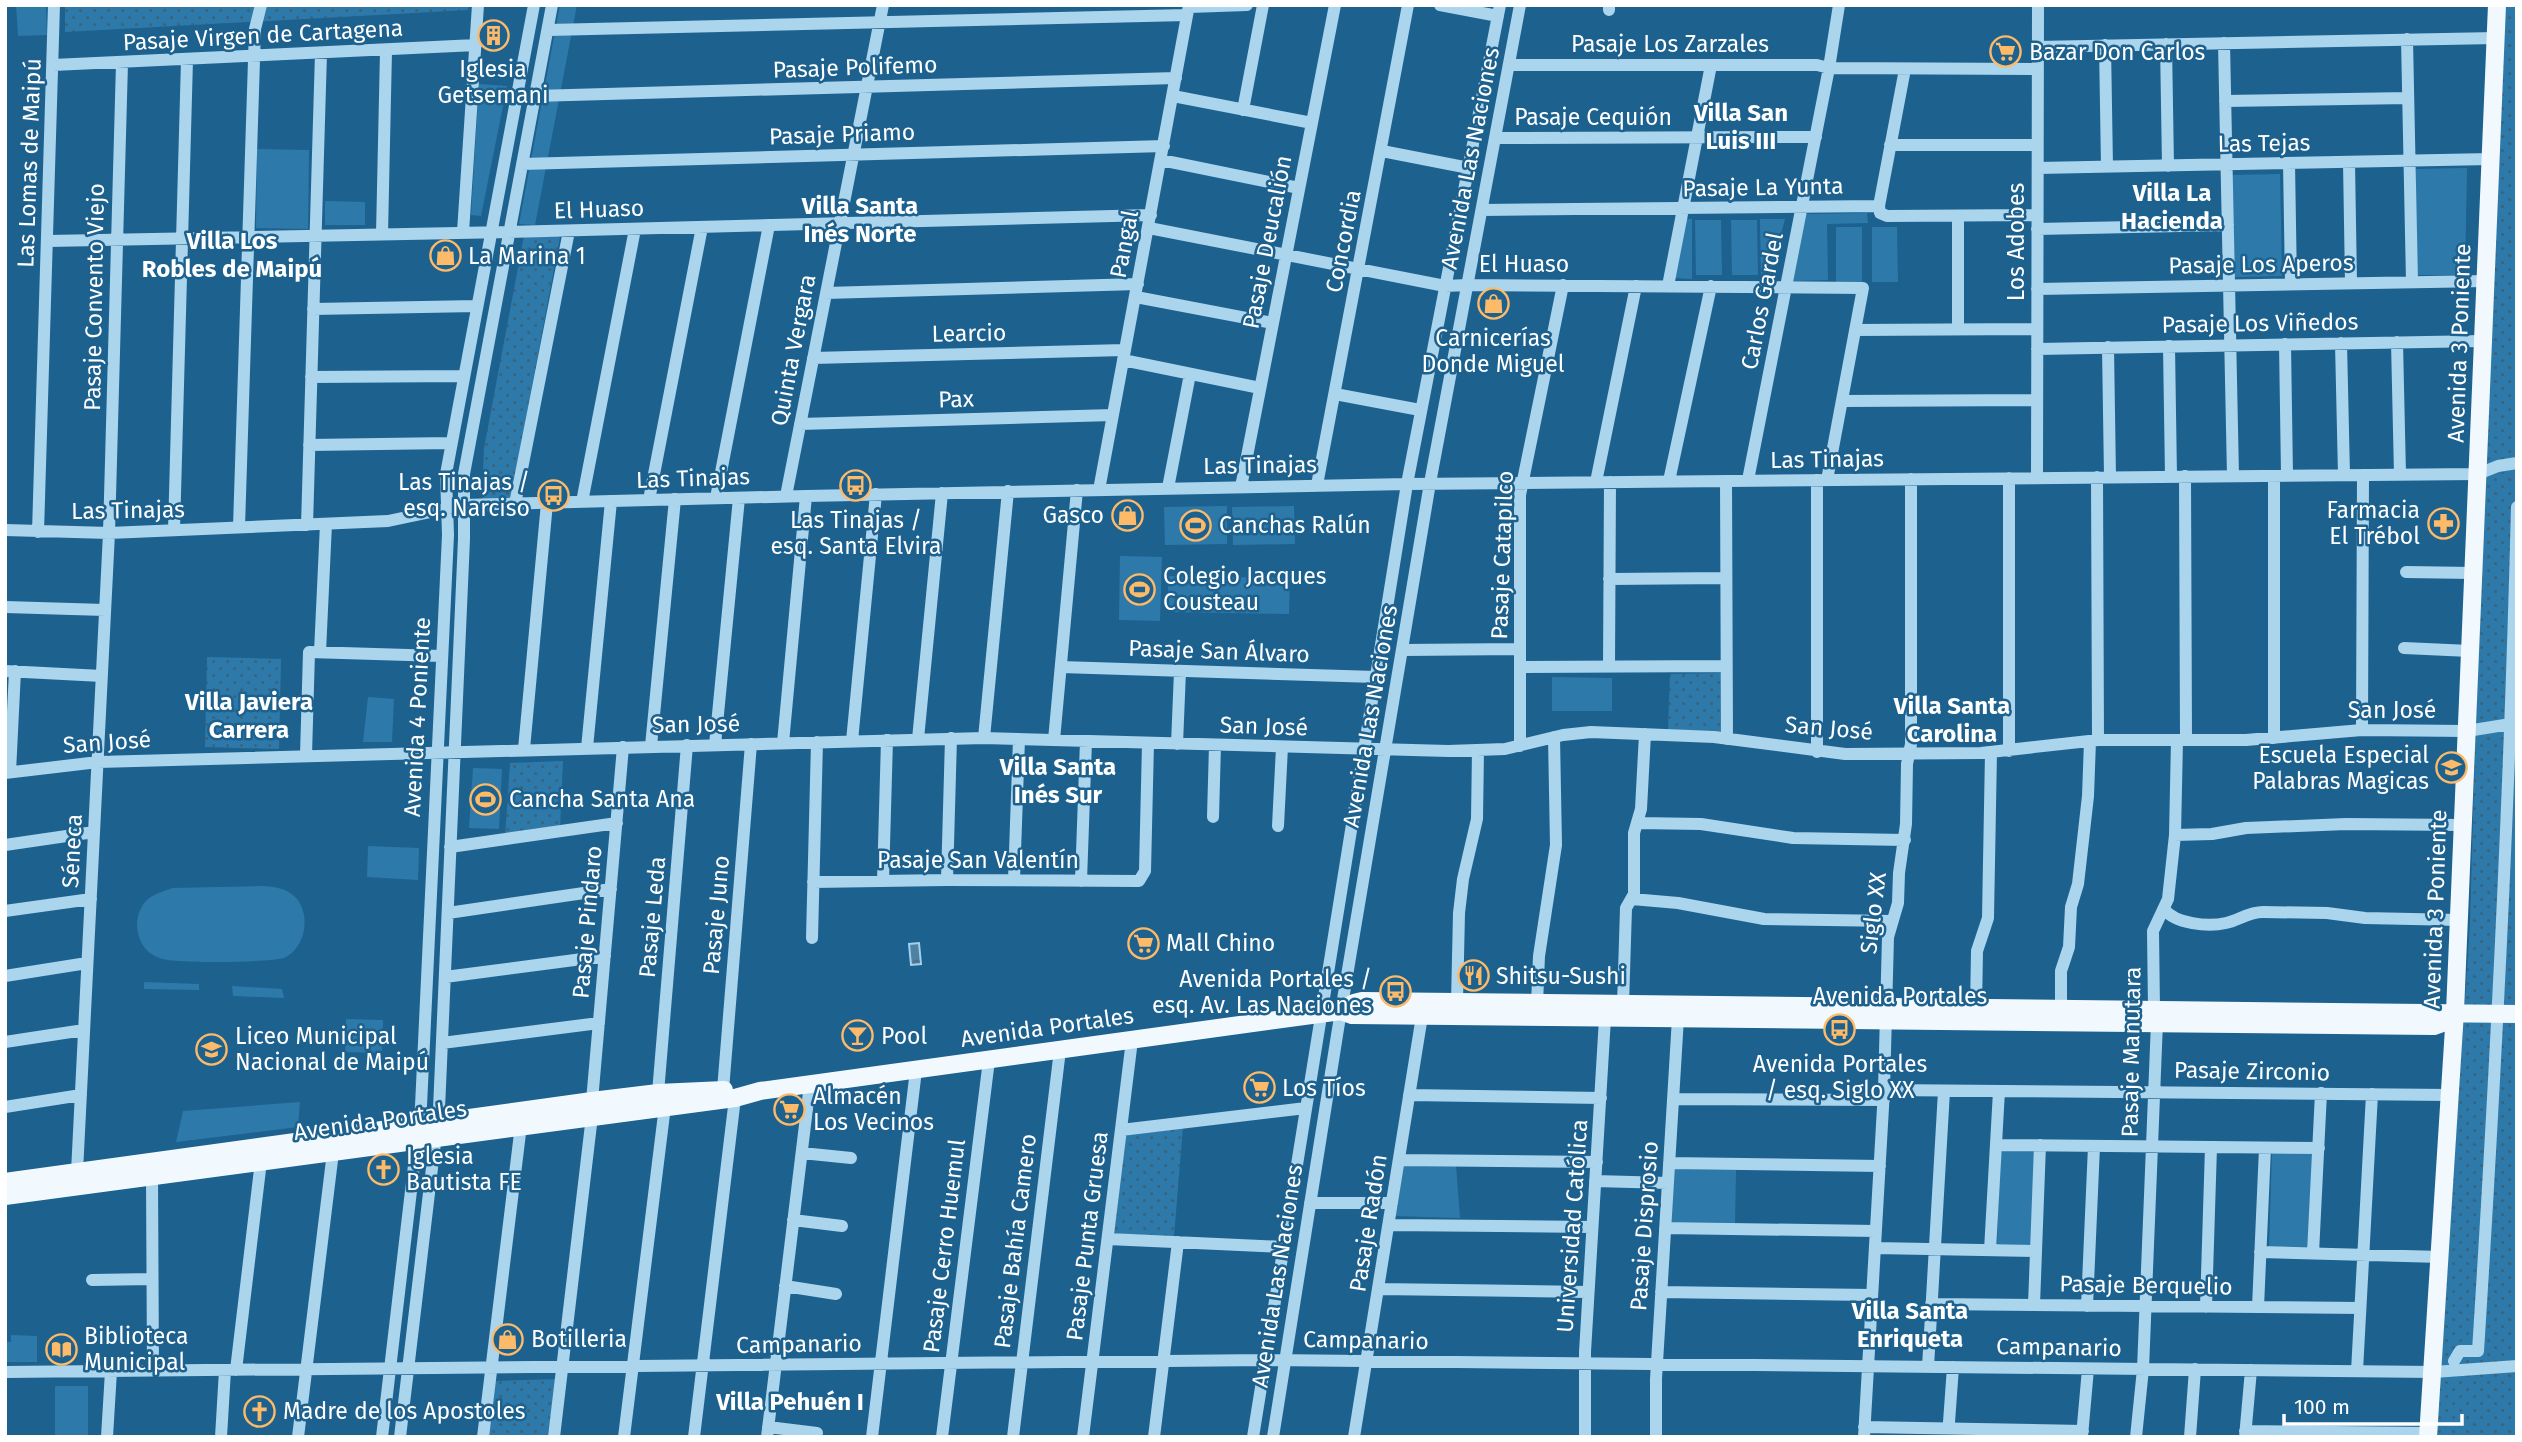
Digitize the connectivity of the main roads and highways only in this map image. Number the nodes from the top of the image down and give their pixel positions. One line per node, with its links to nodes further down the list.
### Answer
1 (2497, 5): 3 (main road, Avenida 3 Poniente)
2 (1341, 1011): 4 (main road, Avenida Portales); 4 (main road, Avenida Portales); 7 (main road, Avenida Portales)
3 (2455, 1012): 5 (main road, Avenida Portales); 6 (main road, Avenida Portales); 11 (main road, Avenida 3 Poniente)
4 (1887, 1014): 6 (main road, Avenida Portales); 6 (main road, Avenida Portales)
5 (2508, 1014)
6 (2061, 1015)
7 (592, 1109): 8 (main road, Avenida Portales); 8 (main road, Avenida Portales)
8 (428, 1132): 9 (main road, Avenida Portales); 10 (main road, Avenida Portales)
9 (5, 1182)
10 (5, 1196)
11 (2428, 1435)

